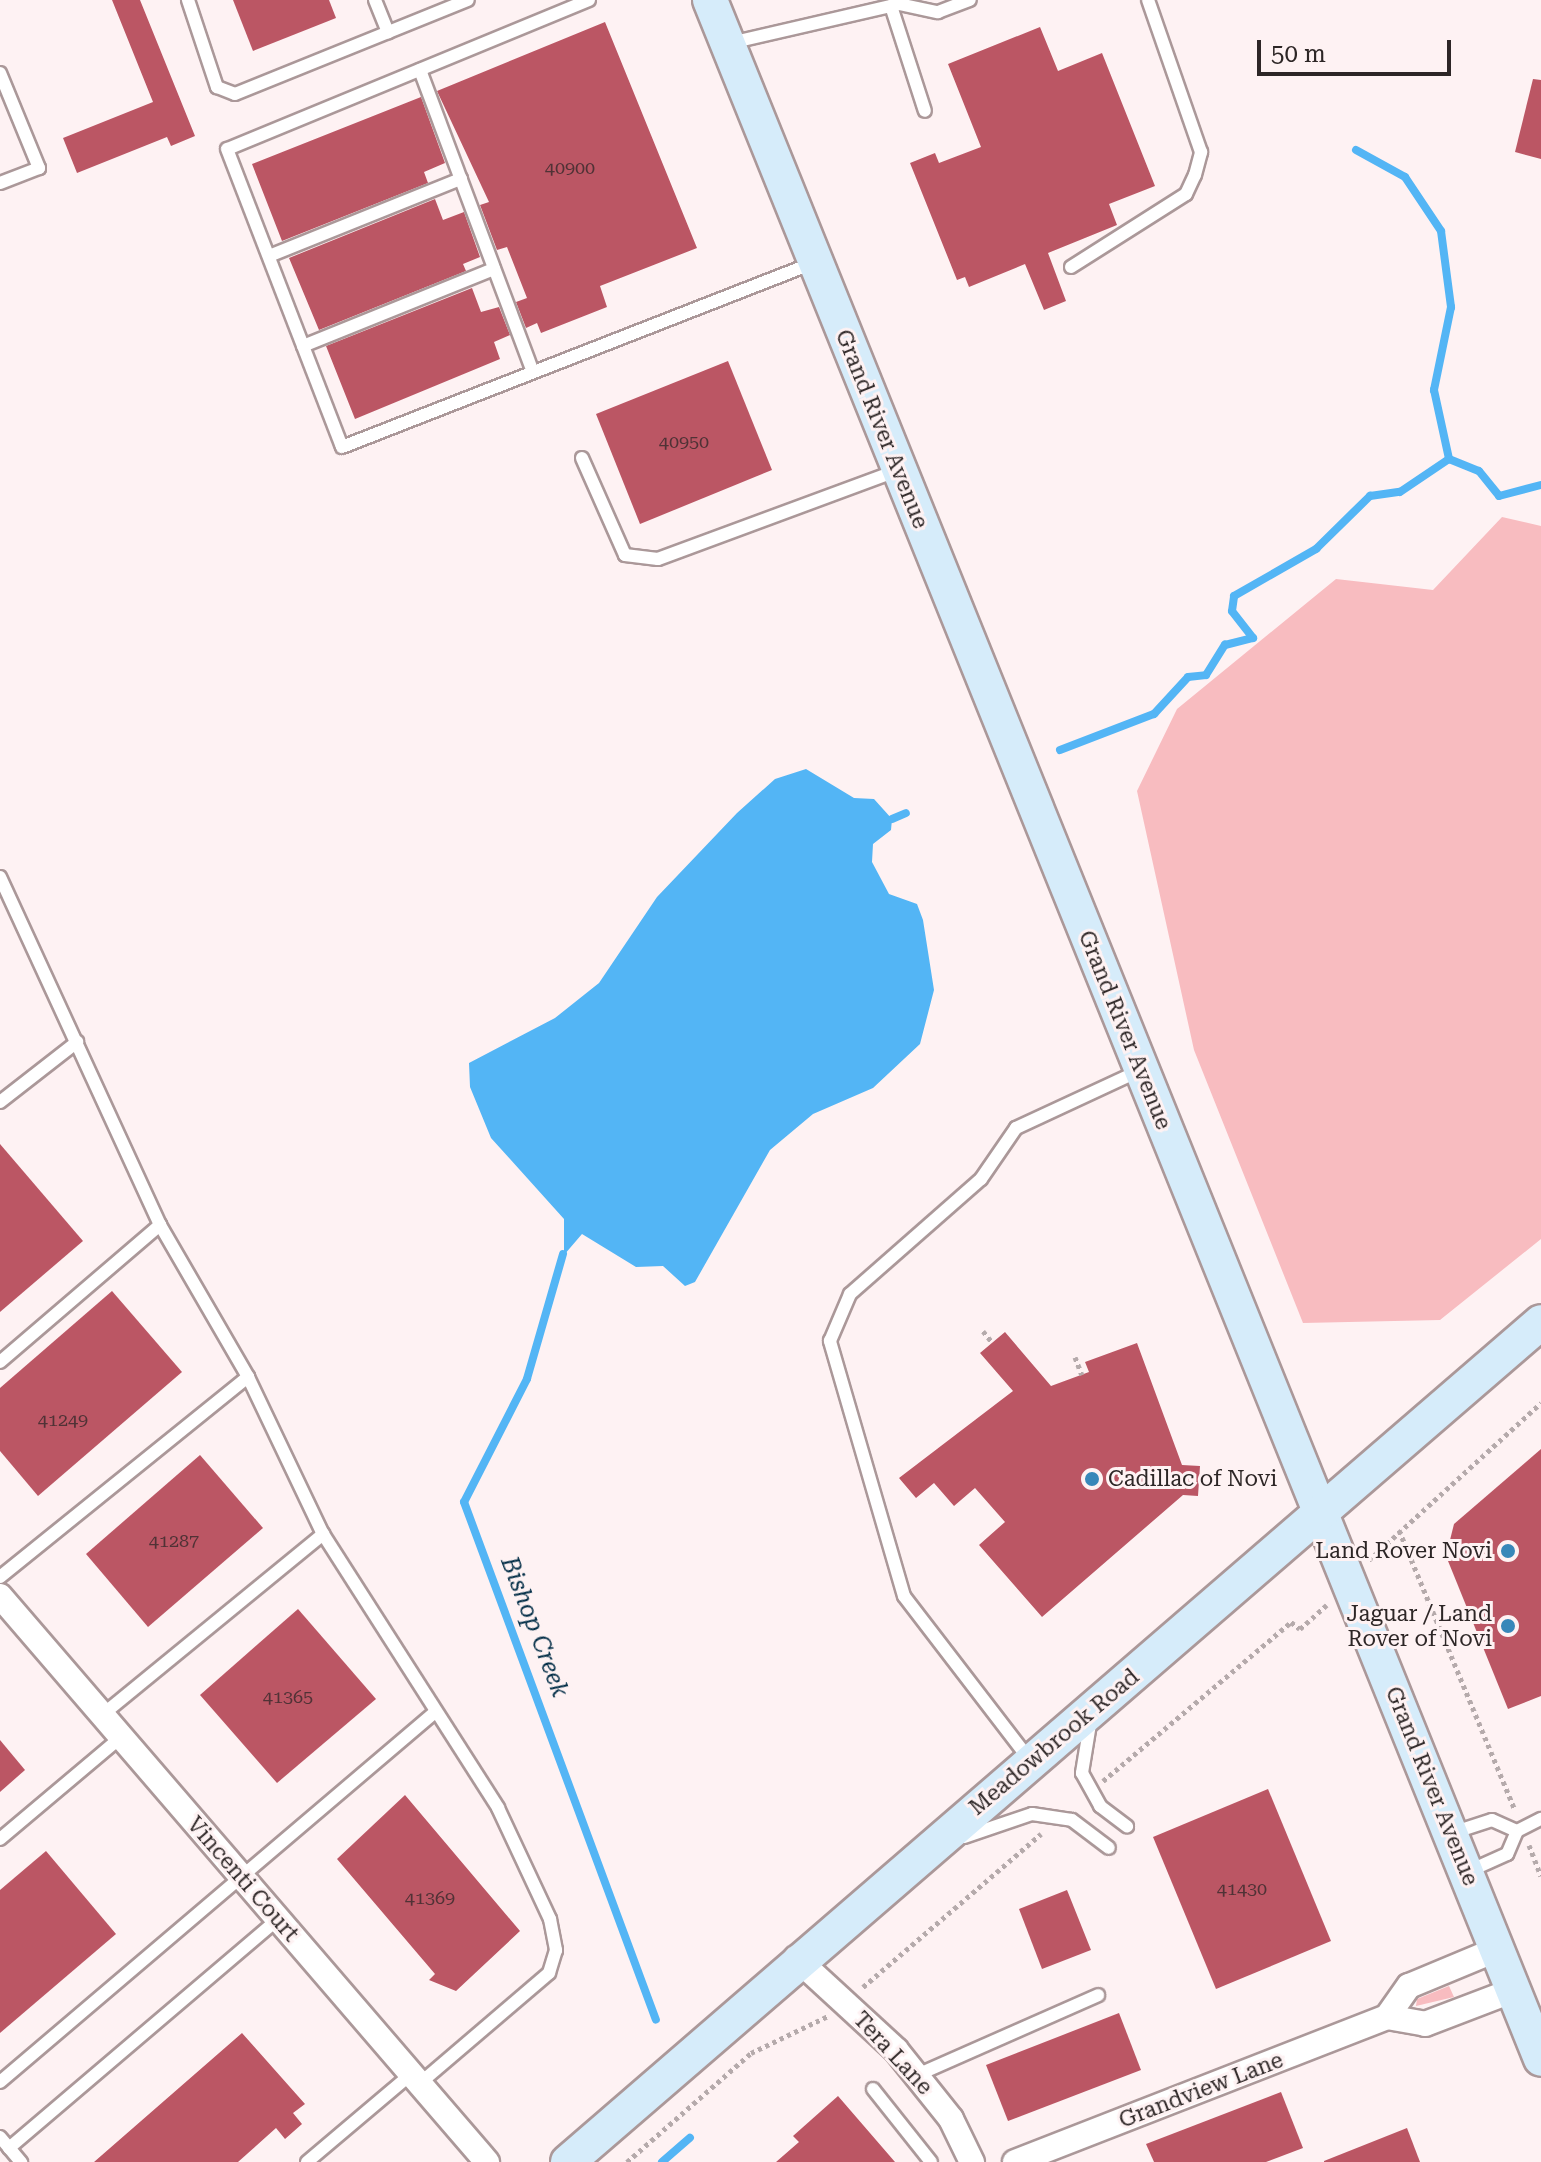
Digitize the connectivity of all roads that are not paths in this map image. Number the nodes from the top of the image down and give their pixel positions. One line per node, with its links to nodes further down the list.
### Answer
1 (188, 0): 10 (lane)
2 (375, 0): 10 (lane)
3 (468, 0): 8 (lane)
4 (589, 0): 12 (lane)
5 (710, 0): 11 (main road, Grand River Avenue)
6 (970, 0): 9 (lane)
7 (1148, 0): 19 (lane)
8 (450, 4): 10 (lane)
9 (891, 6): 11 (lane); 14 (lane)
10 (388, 33)
11 (727, 44): 18 (main road, Grand River Avenue)
12 (420, 70): 15 (lane); 17 (lane)
13 (0, 73): 16 (lane)
14 (925, 111)
15 (461, 179): 17 (lane); 20 (lane)
16 (0, 183)
17 (269, 256): 21 (lane)
18 (815, 262): 22 (lane); 24 (main road, Grand River Avenue)
19 (1071, 267)
20 (494, 269): 21 (lane); 22 (lane)
21 (303, 346): 22 (lane)
22 (533, 372)
23 (582, 458): 24 (lane)
24 (899, 470): 27 (main road, Grand River Avenue)
25 (0, 877): 26 (lane)
26 (77, 1042): 28 (lane); 29 (lane)
27 (1141, 1070): 33 (main road, Grand River Avenue); 41 (lane)
28 (0, 1102)
29 (160, 1225): 31 (lane); 32 (lane)
30 (1541, 1322): 33 (main road, Meadowbrook Road)
31 (0, 1362)
32 (248, 1377): 34 (lane); 35 (lane)
33 (1320, 1511): 37 (main road, Meadowbrook Road); 45 (main road, Grand River Avenue)
34 (323, 1534): 38 (lane); 39 (lane)
35 (0, 1577)
36 (2, 1601): 39 (street, Vincenti Court)
37 (1095, 1709): 41 (main road, Meadowbrook Road); 43 (lane)
38 (434, 1713): 50 (lane); 59 (lane)
39 (102, 1715): 40 (street, Vincenti Court)
40 (121, 1737): 46 (lane); 50 (street, Vincenti Court)
41 (1031, 1762): 48 (main road, Meadowbrook Road)
42 (1541, 1819): 44 (lane)
43 (1127, 1826)
44 (1517, 1831): 45 (lane); 49 (lane)
45 (1451, 1833): 49 (main road, Grand River Avenue)
46 (0, 1839)
47 (1109, 1848): 48 (lane)
48 (920, 1855): 53 (main road, Meadowbrook Road)
49 (1467, 1872): 52 (main road, Grand River Avenue)
50 (239, 1875): 51 (street, Vincenti Court); 60 (lane)
51 (278, 1919): 59 (street, Vincenti Court); 63 (lane)
52 (1498, 1949): 54 (main road, Grand River Avenue); 56 (street)
53 (796, 1958): 58 (street, Tera Lane); 67 (main road, Meadowbrook Road)
54 (1514, 1990): 56 (street); 57 (main road, Grand River Avenue)
55 (1098, 1995): 58 (lane)
56 (1387, 2017): 70 (street, Grandview Lane)
57 (1541, 2059)
58 (917, 2075): 69 (street, Tera Lane)
59 (415, 2079): 65 (lane); 66 (street, Vincenti Court)
60 (0, 2082)
61 (873, 2089): 68 (lane)
62 (0, 2137): 63 (lane)
63 (9, 2148): 64 (lane)
64 (21, 2162)
65 (307, 2162)
66 (487, 2162)
67 (568, 2162)
68 (931, 2162)
69 (972, 2162)
70 (1015, 2162)

